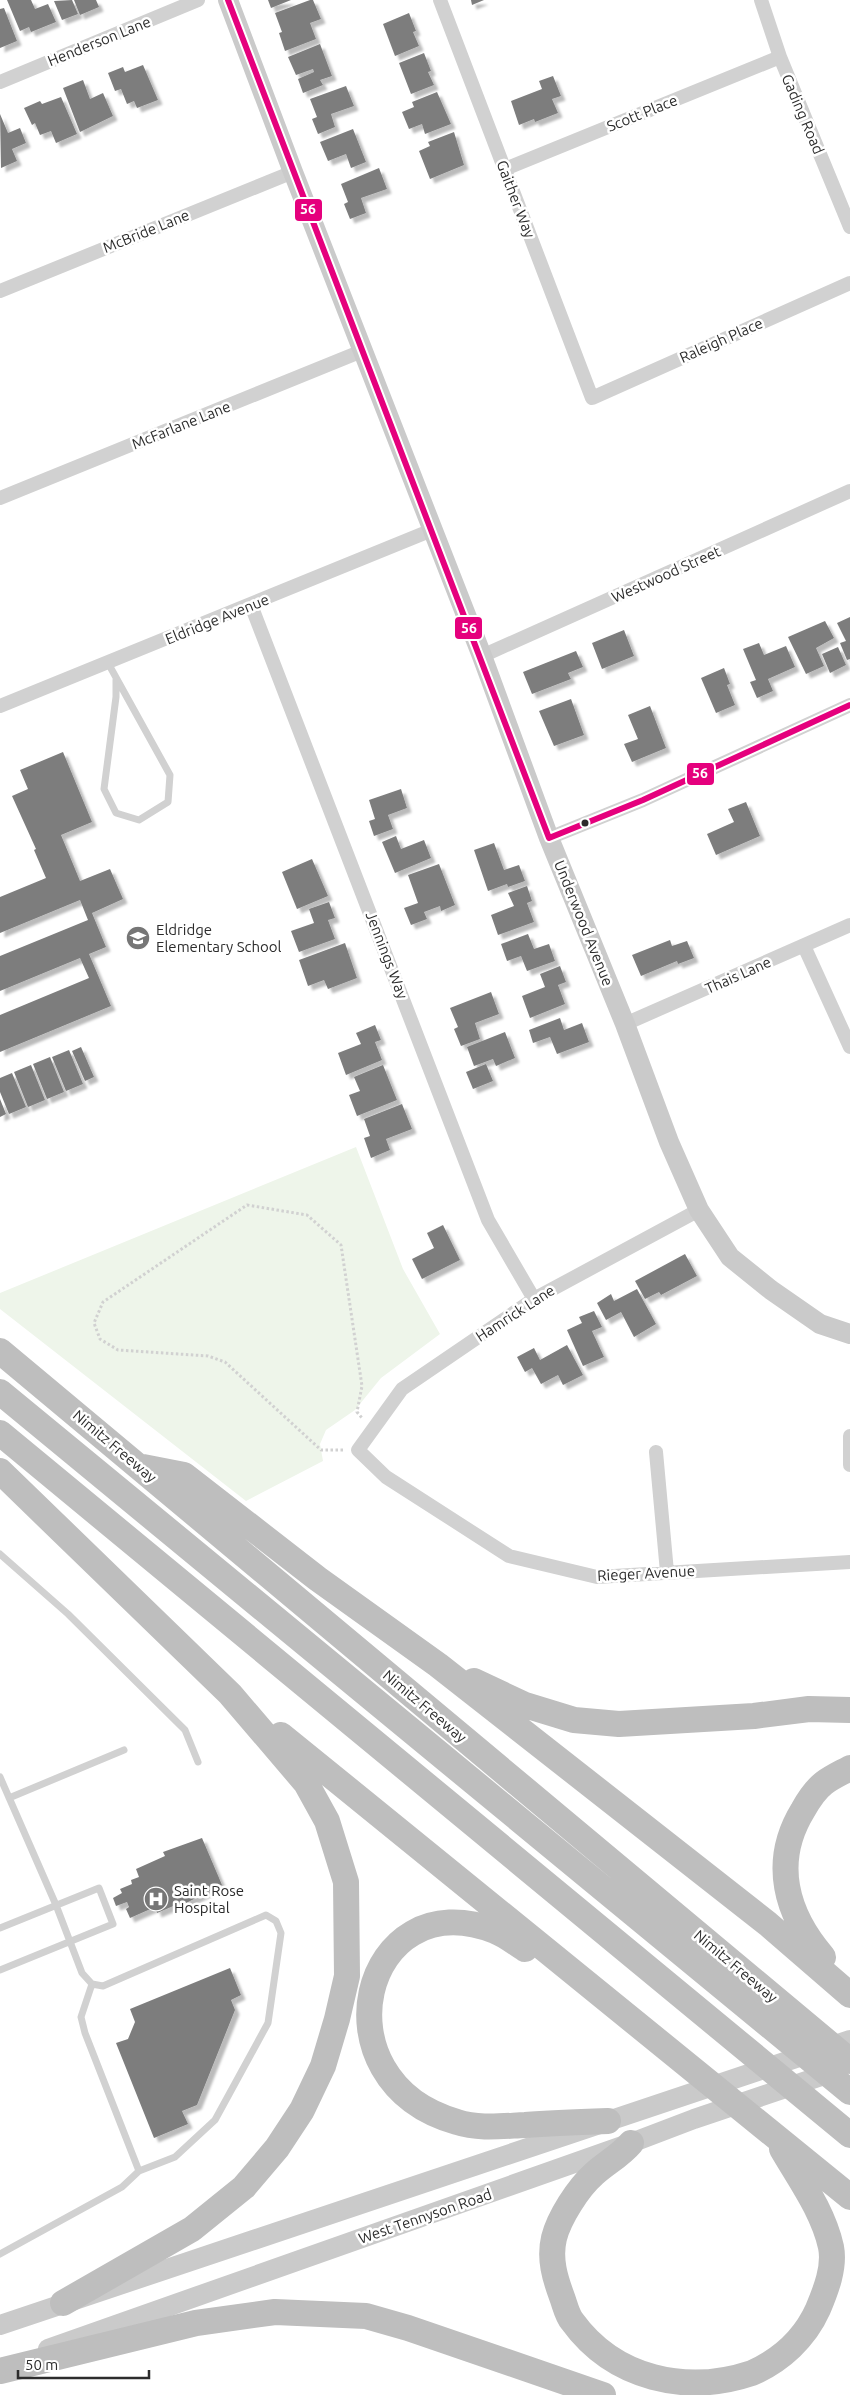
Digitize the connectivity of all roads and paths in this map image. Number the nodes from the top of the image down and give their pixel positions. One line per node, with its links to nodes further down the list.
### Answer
1 (198, 0): 6 (street, Henderson Lane)
2 (228, 0): 8 (main road, Underwood Avenue)
3 (440, 0): 7 (street, Gaither Way)
4 (761, 0): 5 (street, Gading Road)
5 (780, 57): 7 (street, Scott Place); 9 (street, Gading Road)
6 (0, 82)
7 (505, 169): 13 (street, Gaither Way)
8 (293, 172): 11 (street, McBride Lane); 12 (main road, Underwood Avenue)
9 (850, 227)
10 (850, 283): 13 (street, Raleigh Place)
11 (0, 290)
12 (362, 351): 15 (street, McFarlane Lane); 16 (main road, Underwood Avenue)
13 (592, 398)
14 (850, 491): 18 (street, Westwood Street)
15 (0, 498)
16 (432, 530): 17 (street, Eldridge Avenue); 18 (main road, Underwood Avenue)
17 (251, 605): 19 (street, Eldridge Avenue); 29 (street, Jennings Way)
18 (482, 656): 23 (main road, Underwood Avenue)
19 (108, 663): 20 (lane); 22 (street, Eldridge Avenue)
20 (116, 680): 20 (lane)
21 (850, 705): 23 (street)
22 (0, 706)
23 (549, 838): 26 (main road, Underwood Avenue)
24 (850, 925): 25 (street, Thais Lane)
25 (804, 946): 26 (street, Thais Lane); 27 (street)
26 (625, 1024): 28 (main road, Underwood Avenue)
27 (850, 1047)
28 (699, 1210): 29 (street, Hamrick Lane); 30 (main road, Underwood Avenue)
29 (534, 1299): 33 (street, Hamrick Lane)
30 (850, 1334)
31 (0, 1351): 39 (highway, Nimitz Freeway)
32 (0, 1392): 63 (highway)
33 (372, 1431): 36 (street, Hamrick Lane); 36 (path)
34 (0, 1433): 66 (highway)
35 (850, 1436): 38 (street)
36 (358, 1450): 43 (street, Rieger Avenue)
37 (656, 1452): 43 (street)
38 (850, 1465)
39 (140, 1466): 44 (highway); 61 (highway, Nimitz Freeway)
40 (0, 1471): 45 (highway)
41 (0, 1554): 48 (lane)
42 (850, 1562): 43 (street, Rieger Avenue)
43 (668, 1572)
44 (438, 1665): 46 (highway); 58 (highway)
45 (230, 1694): 59 (highway); 71 (highway)
46 (850, 1710)
47 (124, 1750): 51 (lane)
48 (198, 1762)
49 (850, 1768): 57 (highway)
50 (0, 1777): 51 (lane)
51 (9, 1798): 52 (lane)
52 (56, 1905): 53 (lane); 54 (lane); 54 (lane)
53 (0, 1928)
54 (70, 1942): 55 (lane); 56 (lane)
55 (0, 1970)
56 (92, 1984): 68 (lane); 68 (lane)
57 (850, 1988)
58 (850, 1995)
59 (621, 2009): 64 (highway); 65 (highway)
60 (850, 2040): 64 (main road)
61 (850, 2061)
62 (850, 2066): 67 (main road, West Tennyson Road)
63 (850, 2092)
64 (608, 2121): 71 (main road)
65 (774, 2136): 67 (highway); 69 (highway)
66 (850, 2136)
67 (631, 2143): 73 (main road, West Tennyson Road)
68 (138, 2172): 70 (lane)
69 (850, 2197)
70 (0, 2254)
71 (63, 2303): 72 (main road)
72 (0, 2326)
73 (0, 2366)
74 (0, 2370): 75 (highway)
75 (603, 2395)

